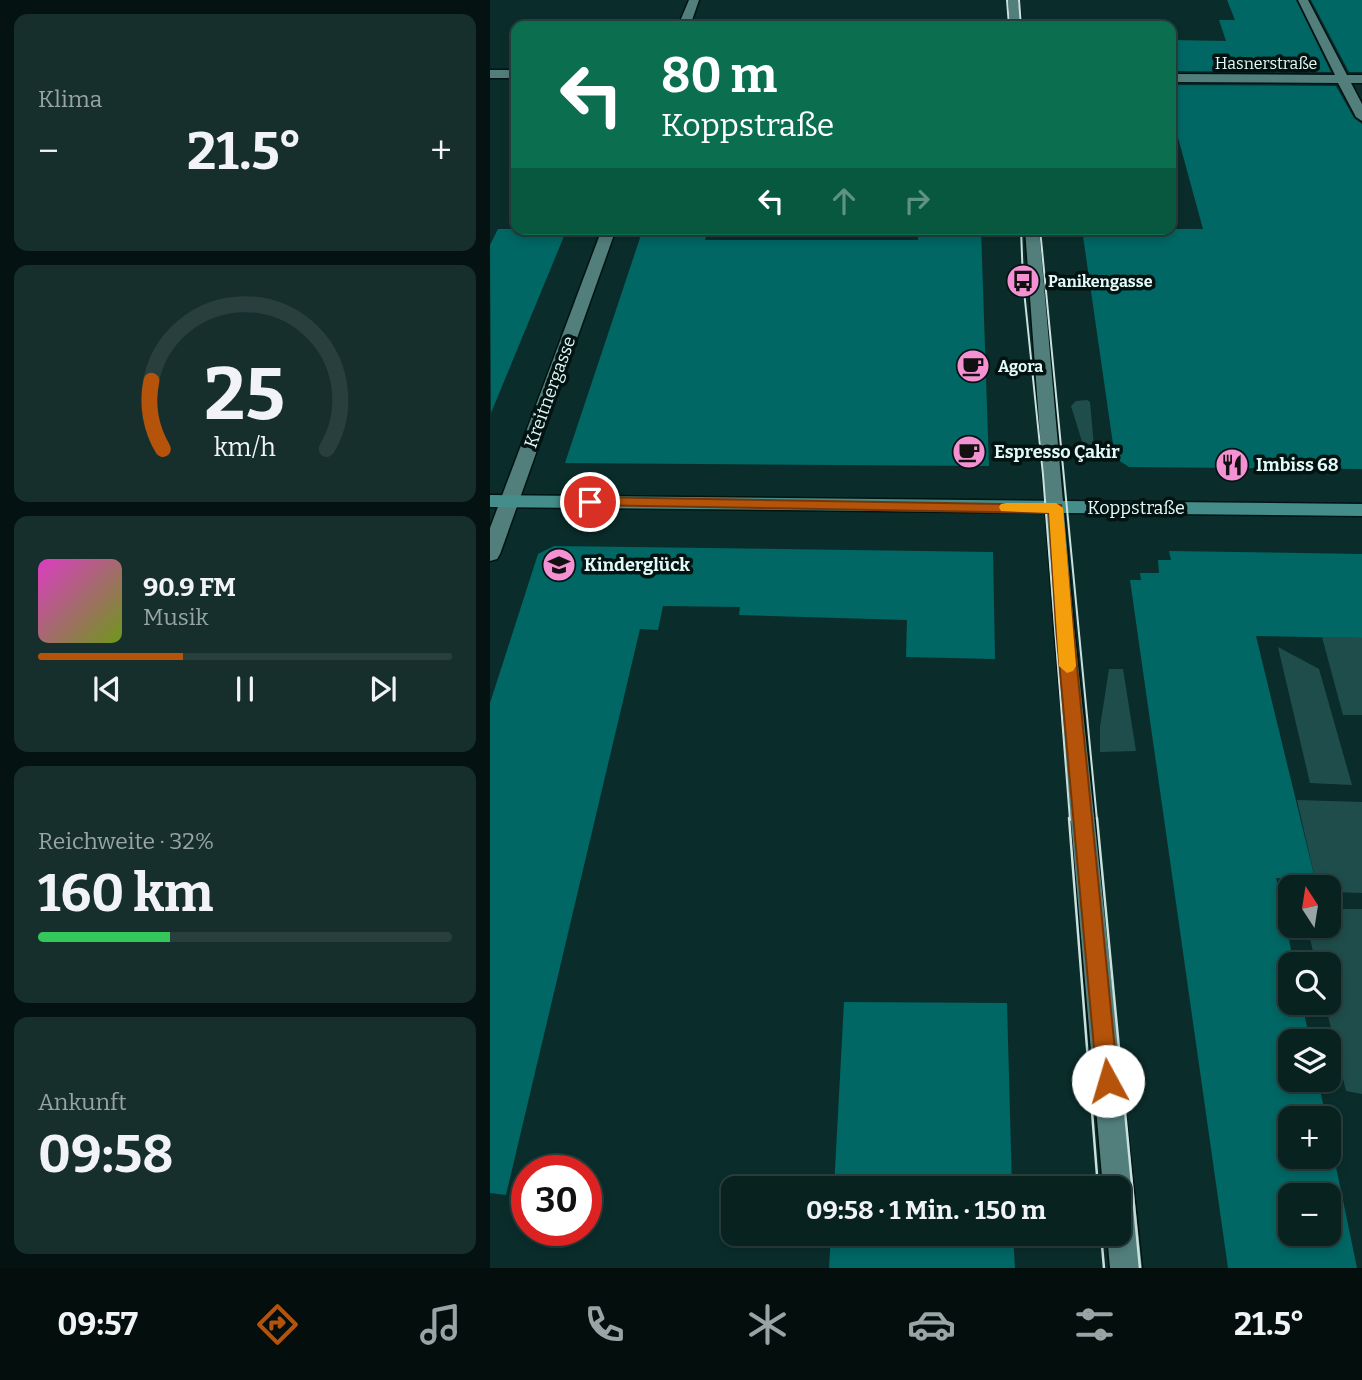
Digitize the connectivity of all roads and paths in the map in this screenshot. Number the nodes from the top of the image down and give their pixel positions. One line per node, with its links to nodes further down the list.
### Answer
1 (694, 0): 4 (street)
2 (1013, 0): 5 (street)
3 (1303, 0): 9 (street)
4 (686, 21)
5 (1015, 21)
6 (490, 74): 7 (street)
7 (511, 74)
8 (1176, 78): 9 (street, Hasnerstraße)
9 (1343, 79): 10 (street, Hasnerstraße); 11 (street)
10 (1362, 79)
11 (1362, 117)
12 (607, 235): 14 (street, Kreitnergasse)
13 (1033, 235): 15 (street)
14 (500, 501): 15 (main road, Koppstraße); 17 (street, Kreitnergasse)
15 (1056, 508): 16 (main road, Koppstraße); 18 (street)
16 (1362, 510)
17 (490, 554)
18 (1117, 1176)
19 (1124, 1246): 20 (street)
20 (1126, 1268)

